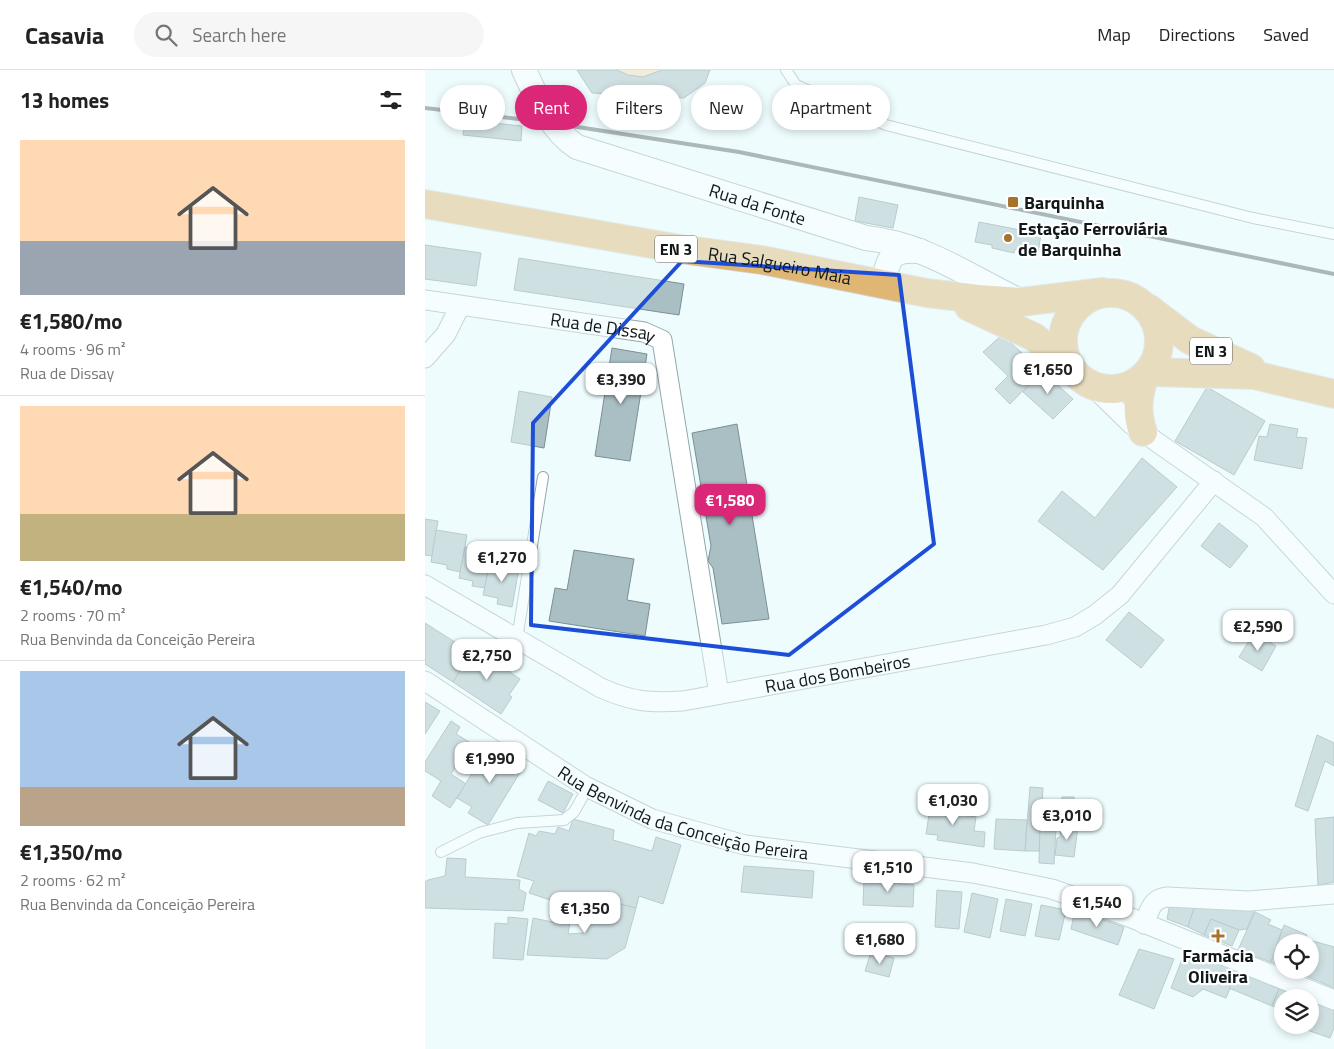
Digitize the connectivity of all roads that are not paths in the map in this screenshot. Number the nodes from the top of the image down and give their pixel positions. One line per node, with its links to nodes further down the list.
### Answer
1 (524, 70): 5 (street, Rua da Fonte)
2 (786, 70): 4 (lane)
3 (425, 204): 7 (main road, Rua Salgueiro Maia / EN 3)
4 (1334, 234)
5 (867, 238): 6 (street, Rua da Fonte); 7 (street)
6 (926, 253): 7 (street); 11 (street, Rua da Fonte)
7 (886, 272): 9 (main road, Rua Salgueiro Maia / EN 3)
8 (1103, 292): 11 (main road, Rua Salgueiro Maia); 13 (main road, EN 3); 15 (main road)
9 (927, 293): 11 (main road, Rua Salgueiro Maia); 15 (main road, Rua Salgueiro Maia / EN 3)
10 (425, 300): 12 (street, Rua de Dissay)
11 (1021, 302)
12 (460, 306): 14 (street); 27 (street, Rua de Dissay)
13 (1146, 306): 16 (main road); 17 (main road, EN 3)
14 (425, 358)
15 (1069, 364): 18 (main road, EN 3)
16 (1146, 374): 17 (main road, EN 3); 18 (main road, EN 3); 20 (main road)
17 (1285, 381): 19 (main road, EN 3)
18 (1088, 382): 20 (street)
19 (1334, 394)
20 (1143, 432): 22 (street)
21 (543, 477): 25 (lane)
22 (1214, 481): 24 (street); 27 (street, Rua dos Bombeiros)
23 (425, 585): 25 (street, Rua dos Bombeiros)
24 (1334, 594)
25 (517, 639): 27 (street, Rua dos Bombeiros)
26 (425, 681): 28 (street, Rua Benvinda da Conceição Pereira)
27 (719, 694)
28 (588, 787): 29 (lane); 31 (street, Rua Benvinda da Conceição Pereira)
29 (441, 852)
30 (1334, 894): 31 (street)
31 (1144, 924): 32 (street, Rua Benvinda da Conceição Pereira)
32 (1334, 1000)

